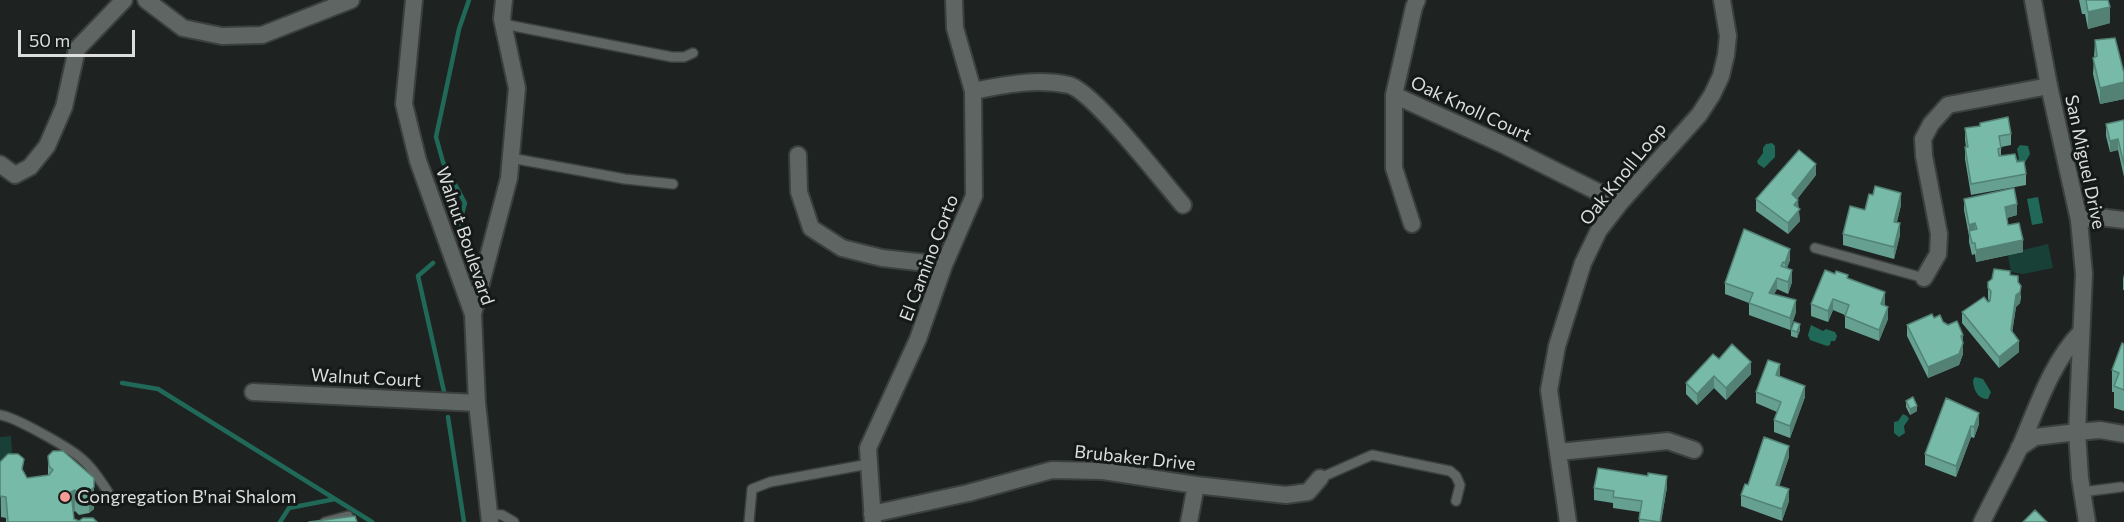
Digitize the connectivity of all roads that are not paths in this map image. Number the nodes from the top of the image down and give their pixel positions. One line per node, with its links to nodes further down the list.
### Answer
1 (124, 0): 17 (street)
2 (146, 0): 3 (street)
3 (351, 0)
4 (414, 0): 27 (street, Walnut Boulevard)
5 (504, 0): 10 (street)
6 (954, 0): 13 (street, El Camino Corto)
7 (1417, 0): 14 (street, Oak Knoll Court)
8 (1722, 0): 19 (street, Oak Knoll Loop)
9 (2033, 0): 12 (street, San Miguel Drive)
10 (503, 24): 11 (lane); 16 (street)
11 (693, 53)
12 (2049, 86): 21 (street, San Miguel Drive); 26 (street)
13 (973, 92): 20 (street); 25 (street, El Camino Corto)
14 (1394, 95): 19 (street, Oak Knoll Court); 23 (street)
15 (798, 154): 25 (street)
16 (511, 158): 18 (lane); 27 (street)
17 (0, 164)
18 (673, 184)
19 (1620, 203): 36 (street, Oak Knoll Loop)
20 (1183, 205)
21 (2079, 220): 22 (street); 28 (street, San Miguel Drive)
22 (2124, 220)
23 (1412, 224)
24 (1815, 248): 26 (lane)
25 (944, 265): 37 (street, El Camino Corto)
26 (1924, 278)
27 (473, 314): 30 (street, Walnut Boulevard)
28 (2081, 332): 32 (street, San Miguel Drive); 34 (street)
29 (253, 392): 30 (street, Walnut Court)
30 (477, 403): 44 (street, Walnut Boulevard)
31 (0, 415): 41 (lane)
32 (2077, 432): 33 (street); 34 (street); 42 (street, San Miguel Drive)
33 (2124, 434)
34 (2019, 449): 52 (street)
35 (1694, 450): 36 (street)
36 (1558, 452): 51 (street, Oak Knoll Loop)
37 (869, 464): 45 (street, El Camino Corto); 49 (lane)
38 (1320, 478): 39 (street, Brubaker Drive); 43 (lane)
39 (1196, 485): 45 (street, Brubaker Drive); 50 (street)
40 (2123, 488): 42 (lane)
41 (108, 492)
42 (2082, 492): 53 (street, San Miguel Drive)
43 (1456, 501)
44 (489, 518): 48 (lane)
45 (872, 518)
46 (325, 522): 47 (lane)
47 (350, 522)
48 (514, 522)
49 (749, 522)
50 (1189, 522)
51 (1568, 522)
52 (1982, 522)
53 (2087, 522)

